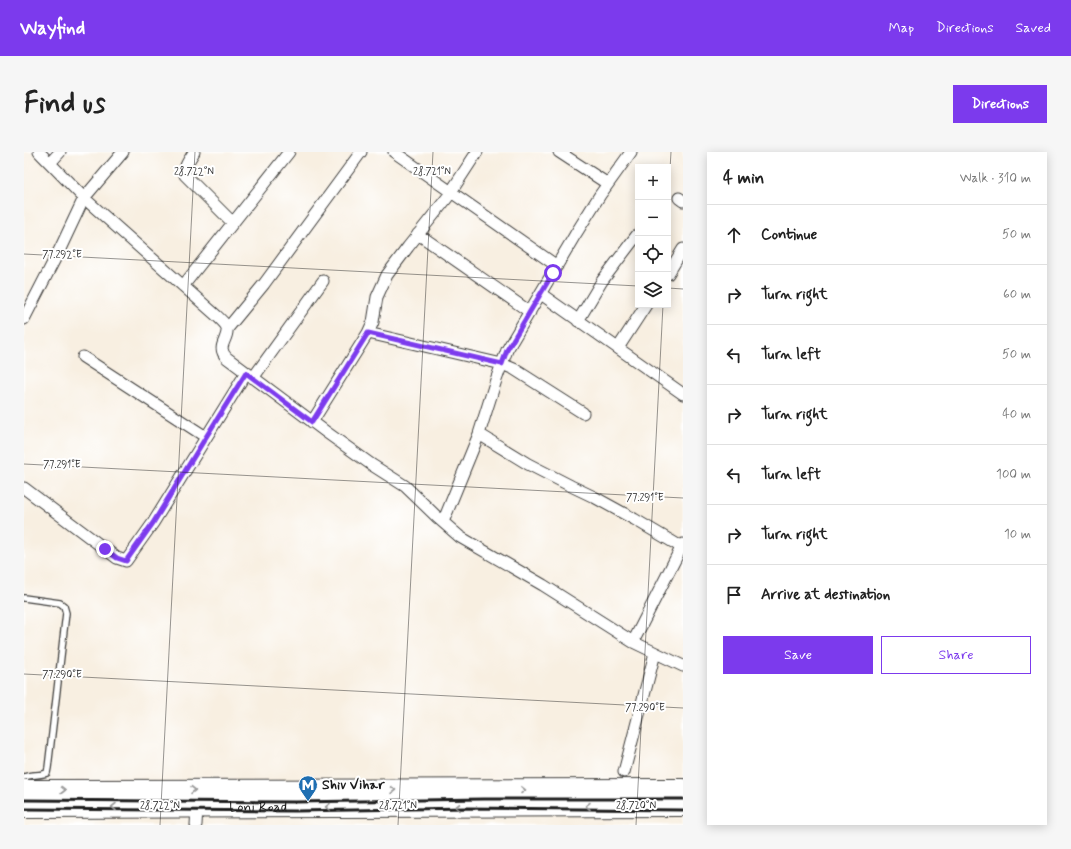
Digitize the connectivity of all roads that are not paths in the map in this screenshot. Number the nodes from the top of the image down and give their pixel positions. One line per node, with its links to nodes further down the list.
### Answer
1 (39, 152): 11 (street)
2 (60, 152): 11 (street)
3 (123, 152): 14 (street)
4 (194, 152): 15 (street)
5 (290, 152): 15 (street)
6 (361, 152): 28 (street)
7 (394, 152): 13 (street)
8 (476, 152): 13 (street)
9 (560, 152): 12 (street)
10 (631, 152): 12 (street)
11 (50, 163): 14 (street)
12 (608, 184): 19 (street)
13 (451, 192): 16 (street); 19 (street)
14 (84, 198): 22 (street); 26 (street)
15 (234, 223): 22 (street)
16 (418, 234): 25 (street); 29 (street)
17 (636, 236): 27 (street)
18 (683, 249): 20 (street)
19 (557, 266): 23 (street)
20 (669, 272)
21 (323, 281): 33 (street)
22 (183, 286): 28 (street)
23 (540, 294): 25 (street); 27 (street)
24 (644, 308): 30 (street)
25 (530, 312): 32 (street)
26 (24, 319)
27 (578, 320): 30 (street)
28 (227, 329): 33 (street)
29 (368, 333): 32 (street); 36 (street)
30 (618, 348): 34 (street)
31 (82, 357): 38 (street)
32 (502, 364): 35 (street); 37 (street)
33 (250, 375): 36 (street); 38 (street)
34 (683, 394)
35 (583, 413)
36 (312, 422): 40 (street)
37 (479, 434): 40 (street); 41 (street)
38 (206, 437): 39 (street)
39 (24, 488)
40 (443, 522): 43 (street)
41 (682, 547): 43 (street)
42 (24, 598): 47 (lane)
43 (633, 642): 44 (street)
44 (655, 653): 45 (street); 46 (street)
45 (683, 666)
46 (624, 772)
47 (24, 777)
48 (683, 789): 49 (highway, Loni Road, one-way to 48)
49 (24, 790)
50 (683, 806): 52 (highway, Loni Road, one-way to 52)
51 (24, 808): 52 (highway, Loni Road, one-way to 51)
52 (197, 816)

